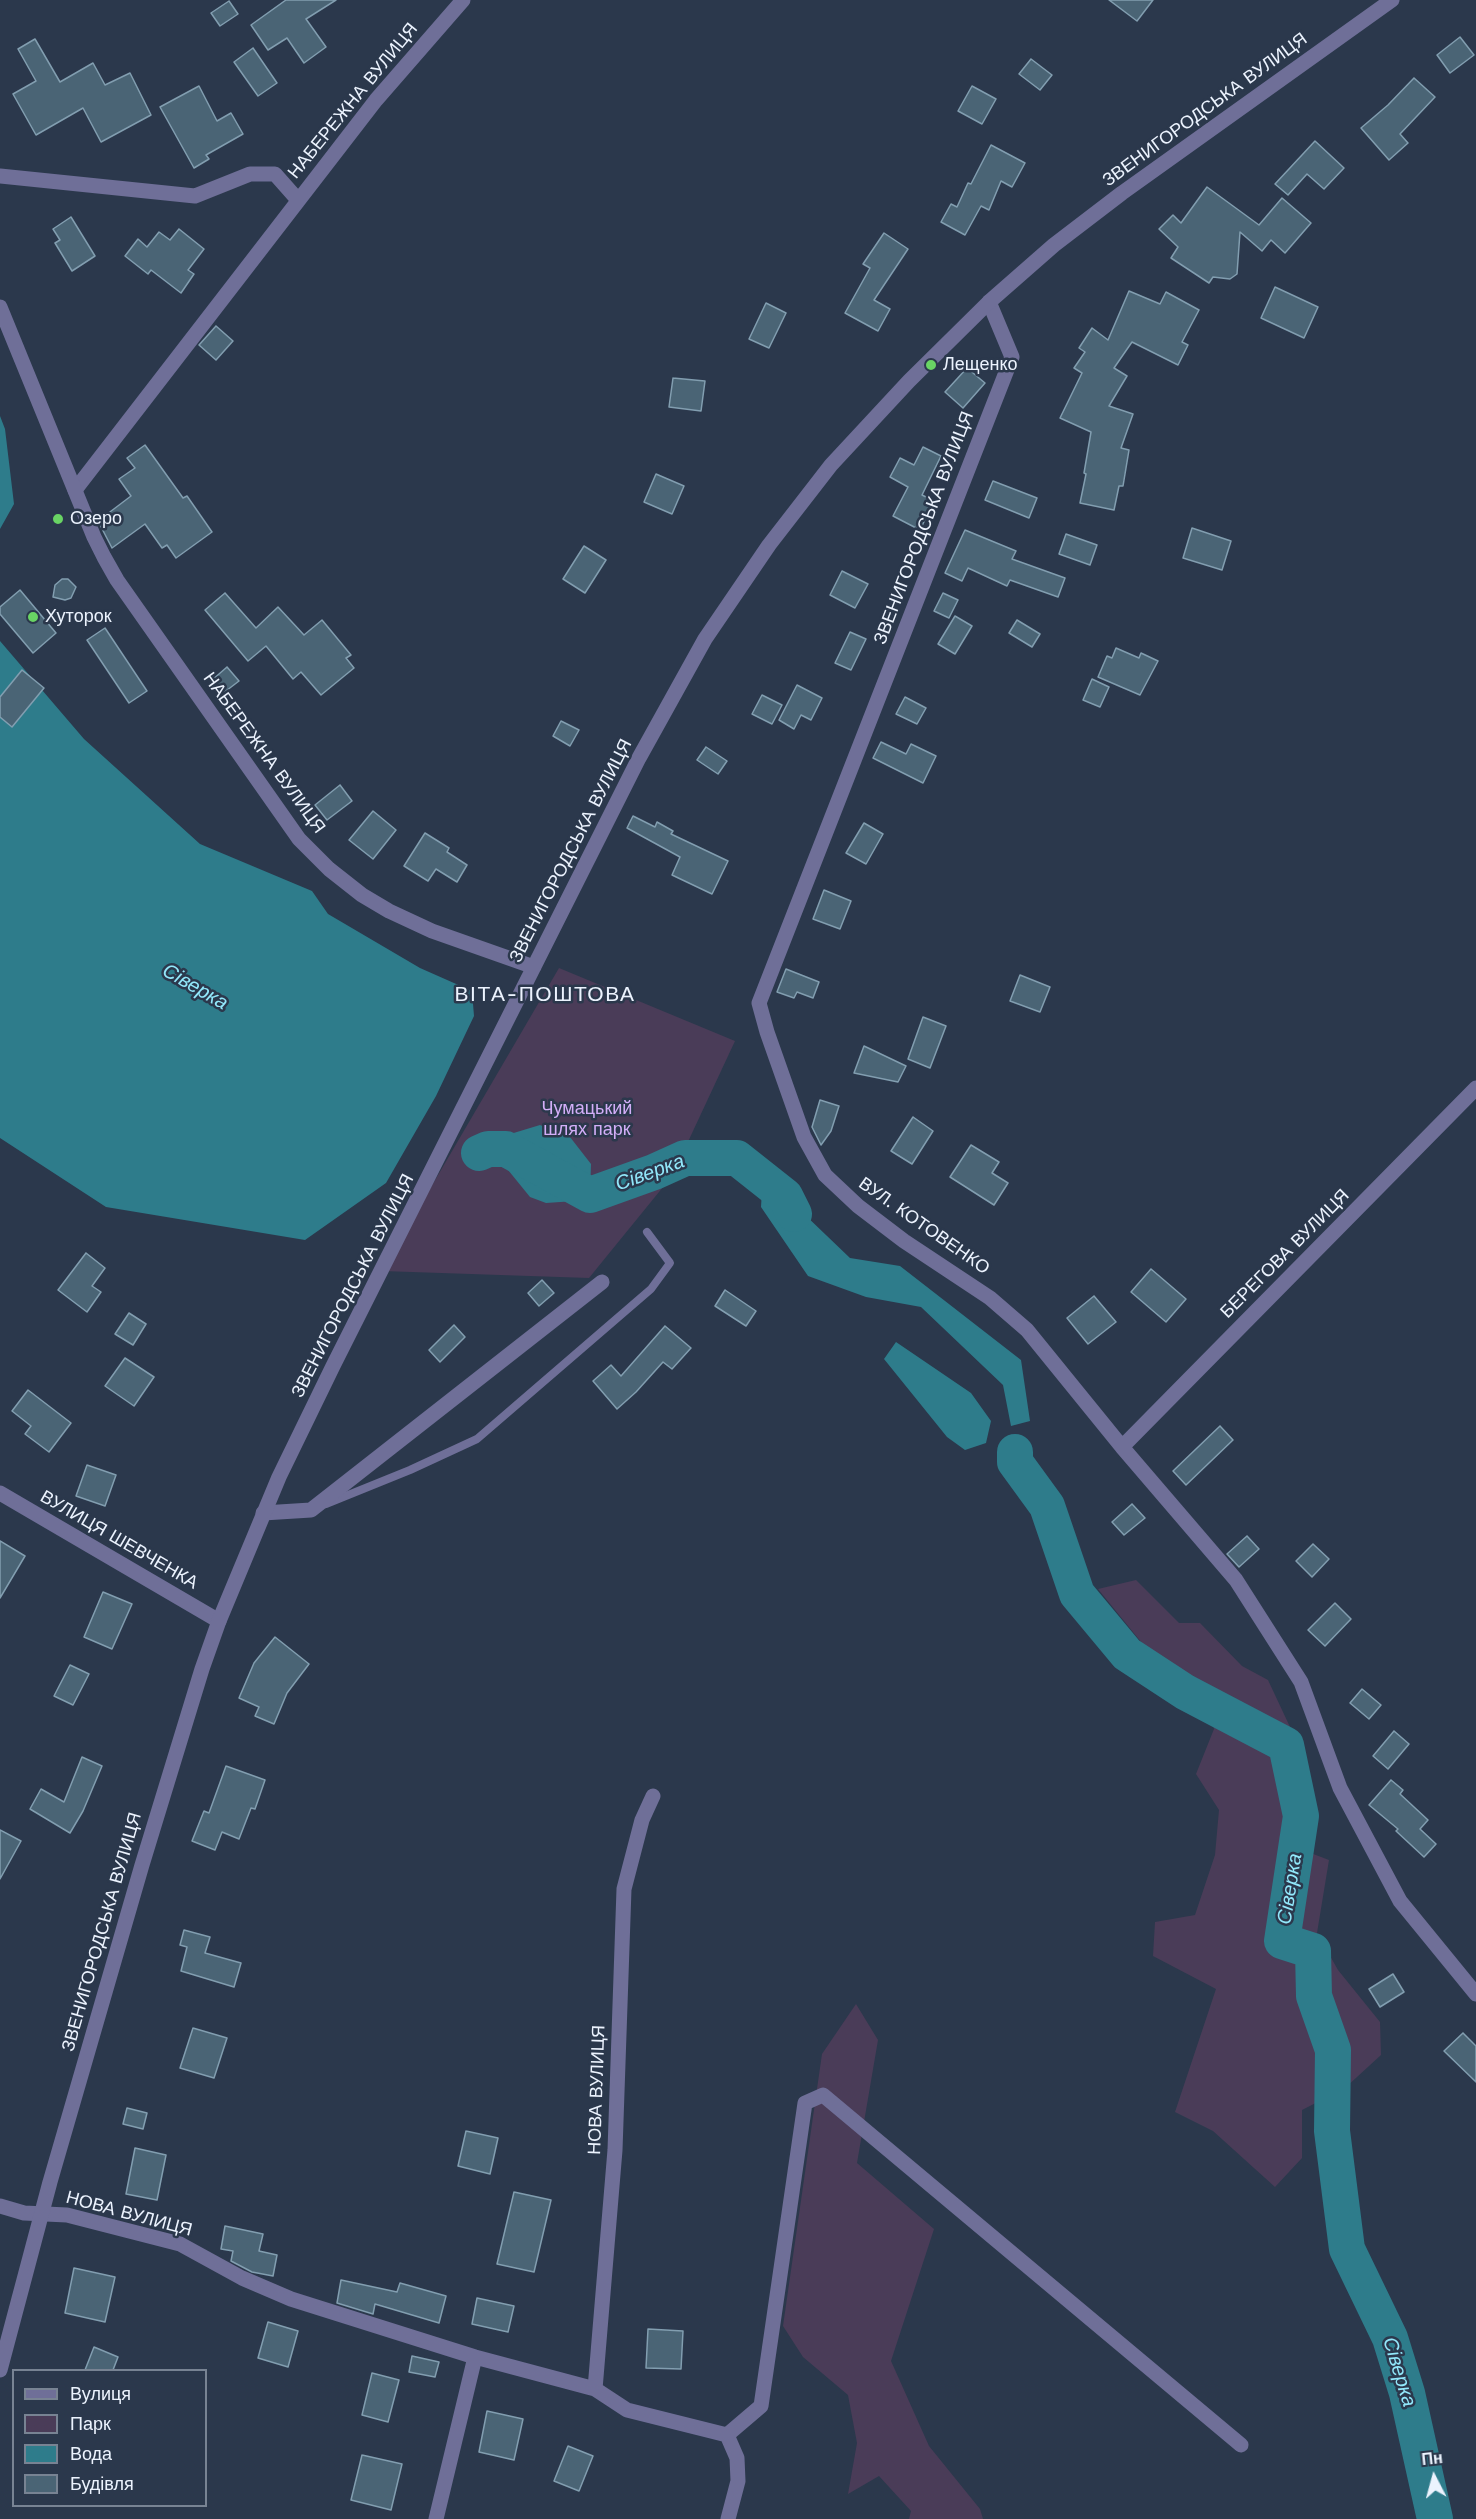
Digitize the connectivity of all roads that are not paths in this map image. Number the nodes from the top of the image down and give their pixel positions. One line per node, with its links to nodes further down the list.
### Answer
1 (463, 0): 4 (street, НАБЕРЕЖНА ВУЛИЦЯ)
2 (1392, 0): 5 (street, ЗВЕНИГОРОДСЬКА ВУЛИЦЯ)
3 (0, 176): 4 (street, НАБЕРЕЖНА ВУЛИЦЯ)
4 (298, 200): 7 (street, НАБЕРЕЖНА ВУЛИЦЯ)
5 (989, 302): 8 (street, ЗВЕНИГОРОДСЬКА ВУЛИЦЯ); 9 (street, ЗВЕНИГОРОДСЬКА ВУЛИЦЯ)
6 (0, 307): 7 (street, НАБЕРЕЖНА ВУЛИЦЯ)
7 (75, 490): 8 (street, НАБЕРЕЖНА ВУЛИЦЯ)
8 (534, 967): 16 (street, ЗВЕНИГОРОДСЬКА ВУЛИЦЯ)
9 (759, 1003): 13 (street, ВУЛ. КОТОВЕНКО)
10 (1476, 1088): 13 (street, БЕРЕГОВА ВУЛИЦЯ)
11 (647, 1232): 15 (lane)
12 (602, 1282): 15 (street)
13 (1122, 1447): 19 (street, ВУЛ. КОТОВЕНКО)
14 (0, 1493): 17 (street, ВУЛИЦЯ ШЕВЧЕНКА)
15 (310, 1510): 16 (street)
16 (263, 1513): 17 (street, ЗВЕНИГОРОДСЬКА ВУЛИЦЯ)
17 (219, 1621): 21 (street, ЗВЕНИГОРОДСЬКА ВУЛИЦЯ)
18 (653, 1796): 24 (street, НОВА ВУЛИЦЯ)
19 (1476, 1994)
20 (0, 2206): 21 (street, НОВА ВУЛИЦЯ)
21 (42, 2214): 22 (street, НОВА ВУЛИЦЯ); 23 (street, ЗВЕНИГОРОДСЬКА ВУЛИЦЯ)
22 (475, 2357): 24 (street, НОВА ВУЛИЦЯ); 27 (street)
23 (0, 2370)
24 (595, 2389): 25 (street, НОВА ВУЛИЦЯ)
25 (727, 2435): 26 (street); 28 (street)
26 (1241, 2445)
27 (436, 2519)
28 (728, 2519)

